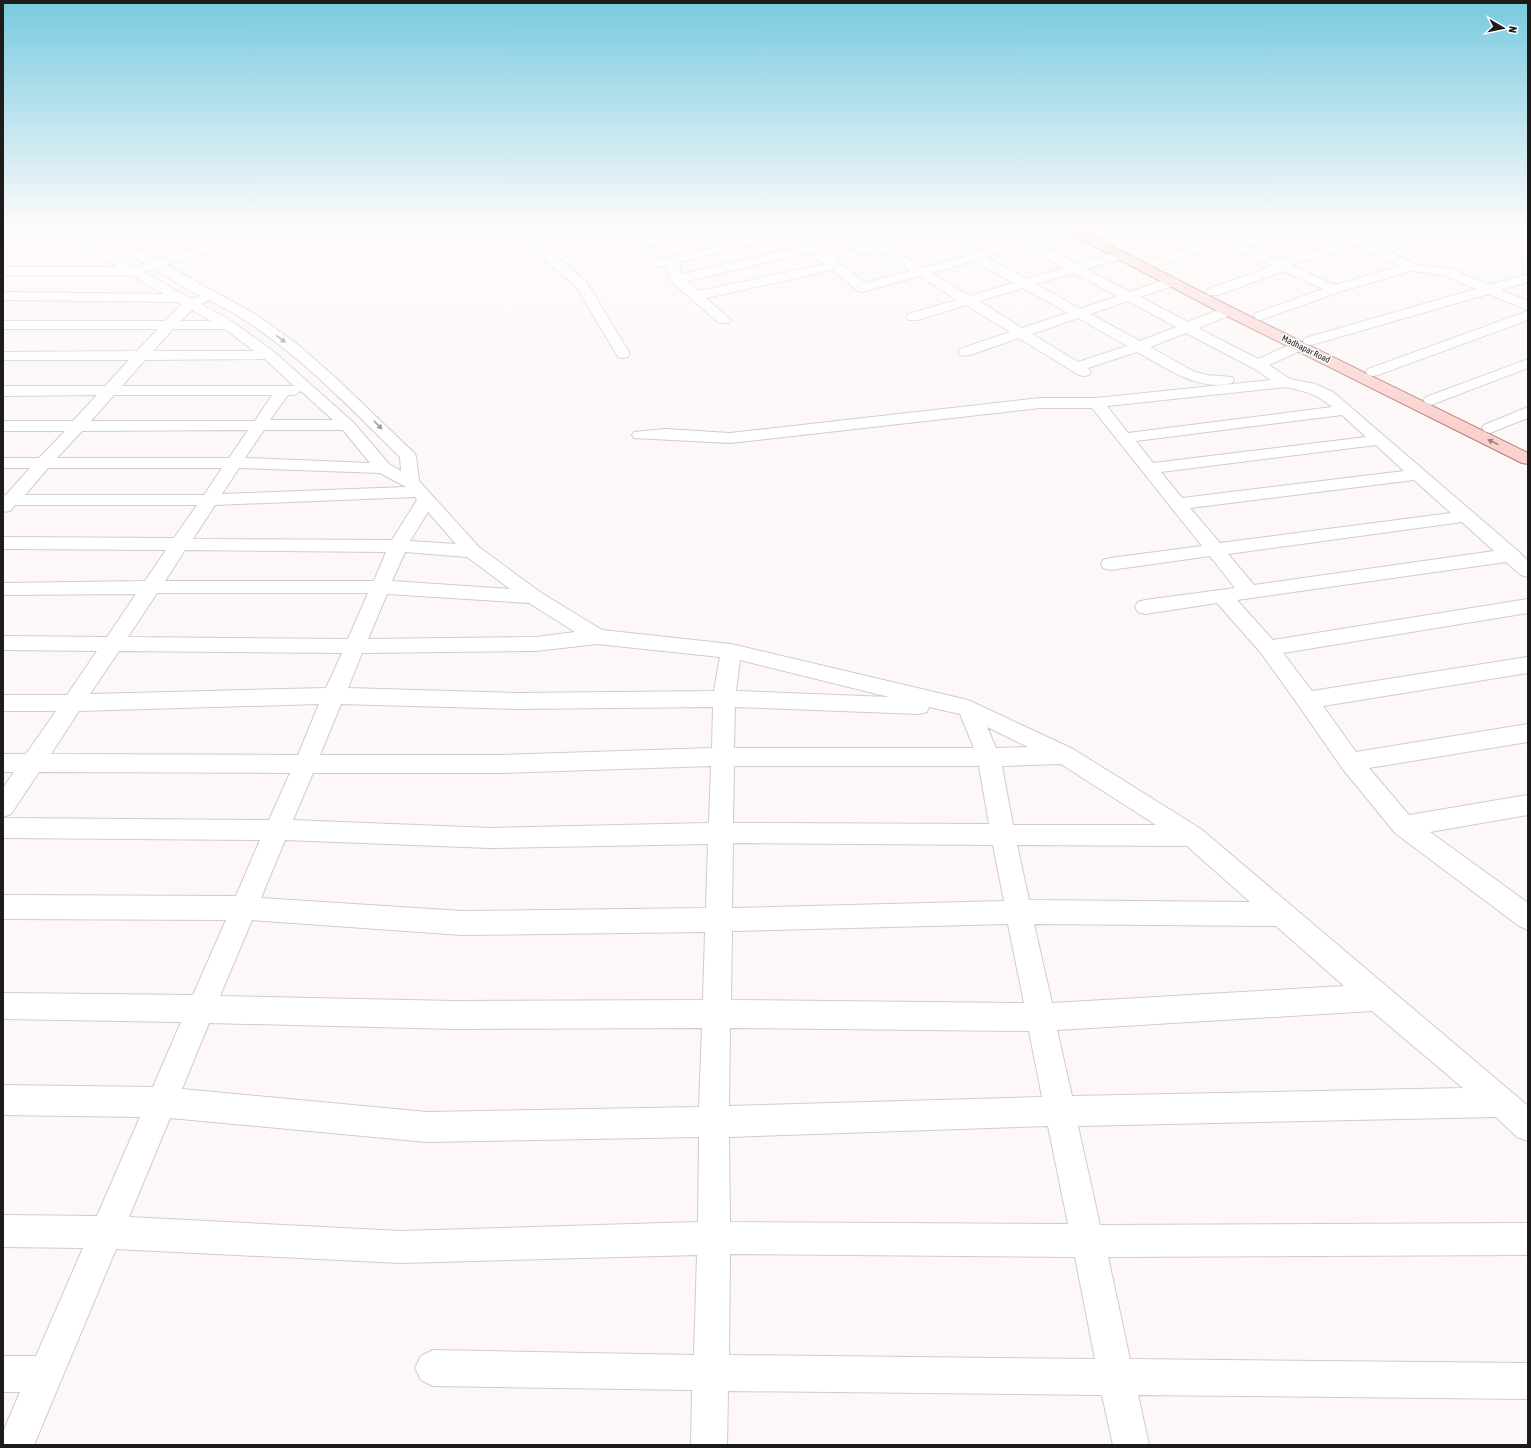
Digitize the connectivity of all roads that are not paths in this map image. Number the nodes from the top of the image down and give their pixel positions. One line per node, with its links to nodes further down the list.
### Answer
1 (40, 294): 19 (street)
2 (174, 294): 21 (street)
3 (586, 294): 38 (street)
4 (693, 294): 18 (street)
5 (706, 294): 18 (street)
6 (956, 294): 22 (street)
7 (993, 294): 22 (street)
8 (1042, 294): 25 (street)
9 (1121, 294): 20 (street)
10 (1138, 294): 20 (street)
11 (1194, 294): 24 (main road, Madhapar Road)
12 (1216, 294): 26 (main road, Madhapar Road)
13 (1322, 294): 26 (street)
14 (1474, 294): 35 (street)
15 (1500, 294): 23 (street)
16 (212, 295): 21 (street); 70 (street, one-way to 70)
17 (3, 296): 19 (street)
18 (696, 296): 29 (street)
19 (36, 297): 21 (street); 30 (street)
20 (1128, 297): 25 (street); 33 (street)
21 (185, 300): 31 (street); 32 (street)
22 (968, 301): 28 (street); 34 (street)
23 (1528, 306)
24 (1228, 311): 33 (street); 35 (main road, Madhapar Road)
25 (1078, 313): 34 (street); 36 (street)
26 (1261, 316): 35 (main road, Madhapar Road)
27 (1528, 316): 44 (street)
28 (913, 317)
29 (724, 320)
30 (3, 325): 31 (street)
31 (169, 325): 32 (street); 39 (street)
32 (228, 325): 40 (street)
33 (1187, 328): 36 (street); 43 (street)
34 (1020, 333): 36 (street); 37 (street)
35 (1304, 343): 43 (street); 44 (main road, Madhapar Road); 63 (main road, Madhapar Road, one-way to 35)
36 (1138, 346): 45 (street)
37 (965, 352)
38 (623, 354)
39 (142, 355): 40 (street); 41 (street); 46 (street)
40 (269, 355): 48 (street)
41 (3, 356)
42 (1528, 363): 50 (street)
43 (1258, 365): 45 (street)
44 (1373, 372): 50 (main road, Madhapar Road)
45 (1286, 382): 51 (street); 52 (street)
46 (110, 390): 47 (street); 49 (street); 57 (street)
47 (283, 390): 48 (street); 54 (street)
48 (308, 390): 55 (street)
49 (3, 391)
50 (1431, 400): 58 (main road, Madhapar Road)
51 (1096, 403): 59 (street); 60 (street)
52 (1345, 410): 60 (street); 61 (street)
53 (1528, 412): 58 (street)
54 (260, 425): 55 (street); 57 (street); 66 (street)
55 (347, 425): 67 (street)
56 (3, 426): 57 (street)
57 (78, 426): 65 (street)
58 (1490, 428): 62 (main road, Madhapar Road)
59 (640, 435)
60 (1124, 438): 68 (street)
61 (1380, 440): 68 (street); 69 (street)
62 (1528, 447)
63 (1528, 459)
64 (3, 462): 65 (street)
65 (45, 462): 66 (street); 72 (street)
66 (234, 463): 67 (street); 71 (street)
67 (383, 468): 70 (street)
68 (1149, 468): 73 (street)
69 (1418, 474): 73 (street); 74 (street)
70 (419, 491): 71 (street); 77 (street); 79 (street)
71 (209, 500): 72 (street); 76 (street)
72 (5, 503)
73 (1177, 504): 78 (street)
74 (1466, 516): 78 (street); 80 (street)
75 (3, 543): 76 (street)
76 (179, 544): 77 (street); 83 (street)
77 (398, 546): 79 (street); 84 (street)
78 (1214, 549): 81 (street); 86 (street)
79 (472, 551): 88 (street)
80 (1510, 555): 82 (street); 86 (street)
81 (1110, 564)
82 (1528, 571)
83 (151, 587): 84 (street); 85 (street); 93 (street)
84 (381, 587): 88 (street); 94 (street)
85 (3, 590)
86 (1249, 592): 87 (street)
87 (1222, 596): 90 (street); 95 (street)
88 (533, 598): 91 (street)
89 (1528, 606): 95 (street)
90 (1145, 607)
91 (597, 637): 94 (street); 96 (street)
92 (3, 642): 93 (street)
93 (113, 643): 94 (street); 102 (street)
94 (355, 646): 98 (street)
95 (1268, 648): 100 (street)
96 (731, 651): 99 (street); 103 (street)
97 (1528, 665): 100 (street)
98 (335, 696): 99 (street); 102 (street); 111 (street)
99 (724, 699): 103 (street); 107 (street)
100 (1307, 700): 108 (street)
101 (3, 702): 102 (street)
102 (72, 703): 110 (street)
103 (968, 708): 105 (street); 106 (street)
104 (1528, 733): 108 (street)
105 (1065, 755): 106 (street); 119 (street)
106 (989, 757): 107 (street); 118 (street)
107 (723, 758): 111 (street); 117 (street)
108 (1350, 762): 114 (street)
109 (3, 763): 110 (street)
110 (32, 763): 111 (street); 113 (street)
111 (306, 764): 116 (street)
112 (1528, 805): 114 (street)
113 (3, 807)
114 (1404, 826): 123 (street)
115 (3, 828): 116 (street)
116 (277, 830): 117 (street); 121 (street)
117 (722, 833): 118 (street); 125 (street)
118 (1003, 835): 119 (street); 122 (street)
119 (1192, 836): 124 (street)
120 (3, 907): 121 (street)
121 (244, 908): 125 (street); 128 (street)
122 (1019, 912): 124 (street); 125 (street); 130 (street)
123 (1525, 913)
124 (1279, 914): 126 (street)
125 (719, 920): 129 (street)
126 (1377, 997): 130 (street); 133 (street)
127 (3, 1006): 128 (street)
128 (202, 1008): 129 (street); 132 (street)
129 (718, 1014): 130 (street); 135 (street)
130 (1041, 1017): 134 (street)
131 (3, 1100): 132 (street)
132 (162, 1102): 135 (street); 138 (street)
133 (1502, 1102): 134 (street); 136 (street)
134 (1060, 1111): 135 (street); 141 (street)
135 (714, 1122): 139 (street)
136 (1527, 1124)
137 (3, 1231): 138 (street)
138 (106, 1232): 139 (street); 145 (street)
139 (714, 1238): 141 (street); 143 (street)
140 (1528, 1239): 141 (street)
141 (1088, 1241): 146 (street)
142 (433, 1368): 143 (street)
143 (712, 1373): 146 (street); 149 (street)
144 (3, 1374): 145 (street)
145 (46, 1374): 148 (street)
146 (1117, 1378): 147 (street); 150 (street)
147 (1528, 1381)
148 (16, 1445)
149 (709, 1445)
150 (1131, 1445)

